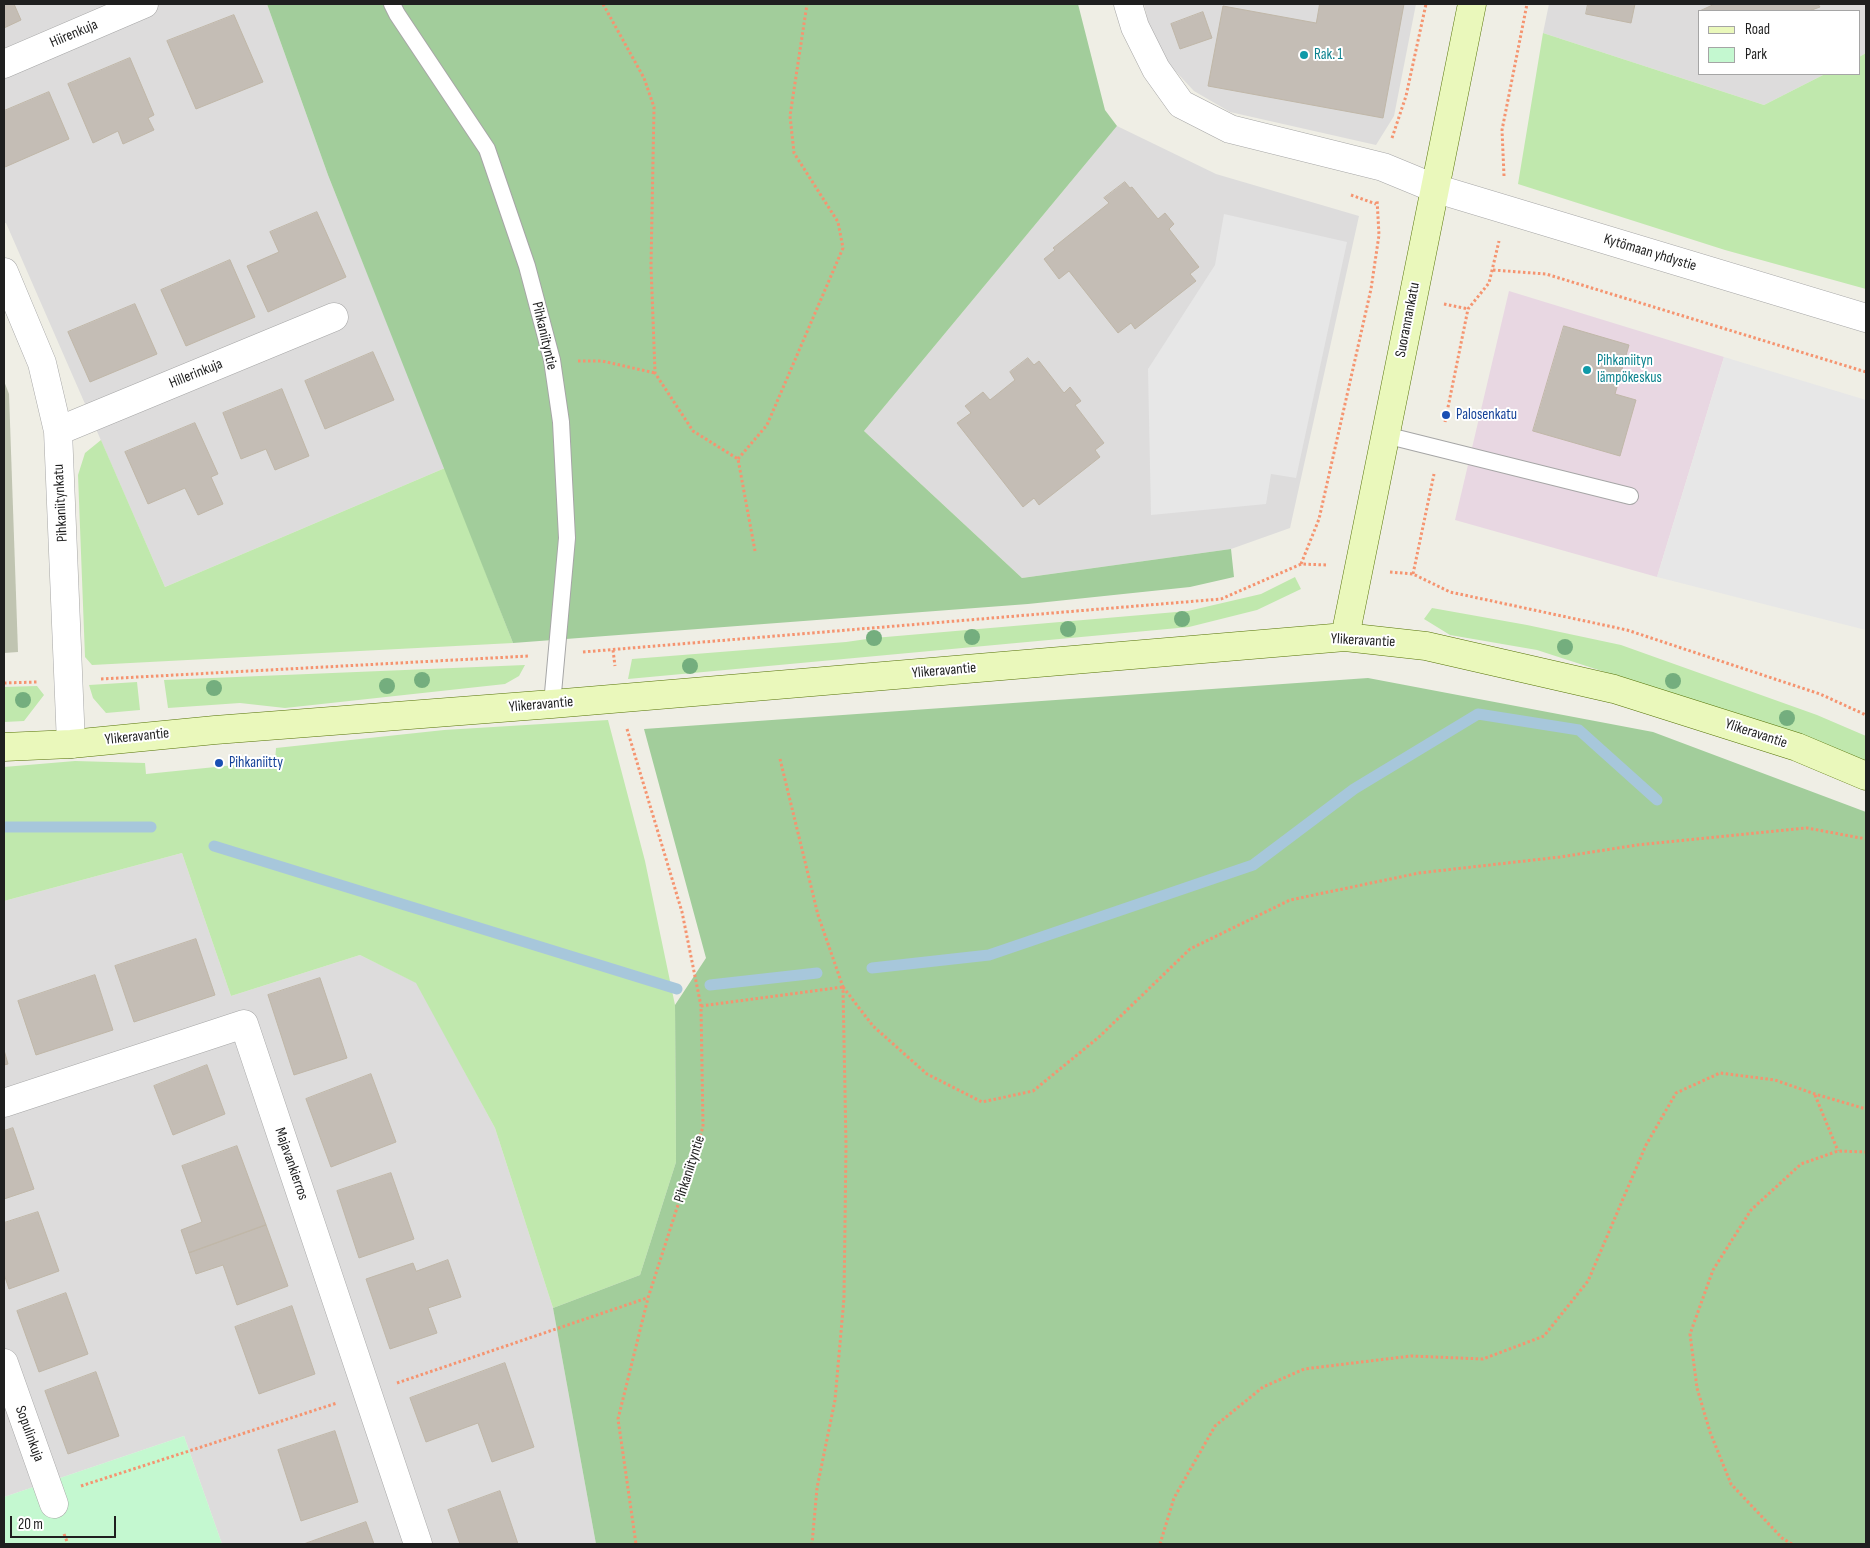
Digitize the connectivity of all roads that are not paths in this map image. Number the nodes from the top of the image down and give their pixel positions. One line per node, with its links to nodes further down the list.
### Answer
1 (144, 4): 5 (street, Hiirenkuja)
2 (392, 4): 14 (lane, Pihkaniityntie)
3 (1128, 4): 6 (street)
4 (1472, 4): 6 (street, Suorannankatu)
5 (4, 64)
6 (1434, 188): 9 (street, Kytömaan yhdystie); 11 (street, Suorannankatu)
7 (4, 272): 10 (street, Pihkaniitynkatu)
8 (334, 317): 10 (street, Hillerinkuja)
9 (1866, 318)
10 (58, 431): 15 (street, Pihkaniitynkatu)
11 (1386, 435): 12 (lane); 13 (street, Suorannankatu)
12 (1630, 496)
13 (1345, 637): 14 (street, Ylikeravantie); 17 (street, Ylikeravantie)
14 (552, 704): 15 (street, Ylikeravantie)
15 (72, 744): 16 (street, Ylikeravantie)
16 (4, 747)
17 (1866, 776)
18 (4, 1103): 21 (street, Majavankierros)
19 (4, 1363): 20 (street, Sopulinkuja)
20 (54, 1504)
21 (418, 1544)

